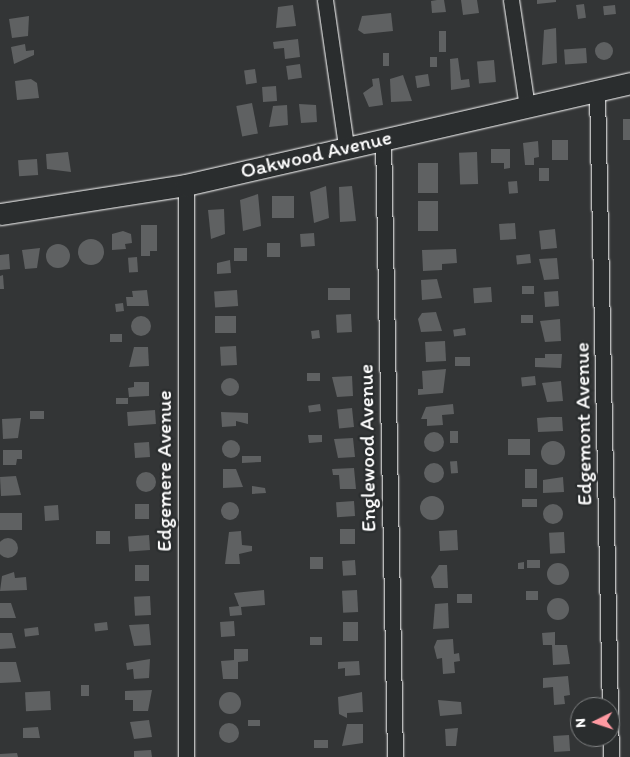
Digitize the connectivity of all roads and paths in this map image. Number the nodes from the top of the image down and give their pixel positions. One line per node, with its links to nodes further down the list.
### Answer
1 (324, 0): 7 (street)
2 (511, 0): 5 (street)
3 (630, 83): 4 (street, Oakwood Avenue)
4 (597, 91): 5 (street, Oakwood Avenue); 13 (street, Edgemont Avenue)
5 (527, 107): 6 (street, Oakwood Avenue)
6 (383, 138): 7 (street, Oakwood Avenue); 12 (street, Englewood Avenue)
7 (346, 146): 8 (street, Oakwood Avenue)
8 (186, 185): 10 (street, Oakwood Avenue); 11 (street, Edgemere Avenue)
9 (0, 209): 10 (street)
10 (0, 214)
11 (186, 757)
12 (395, 757)
13 (612, 757)

